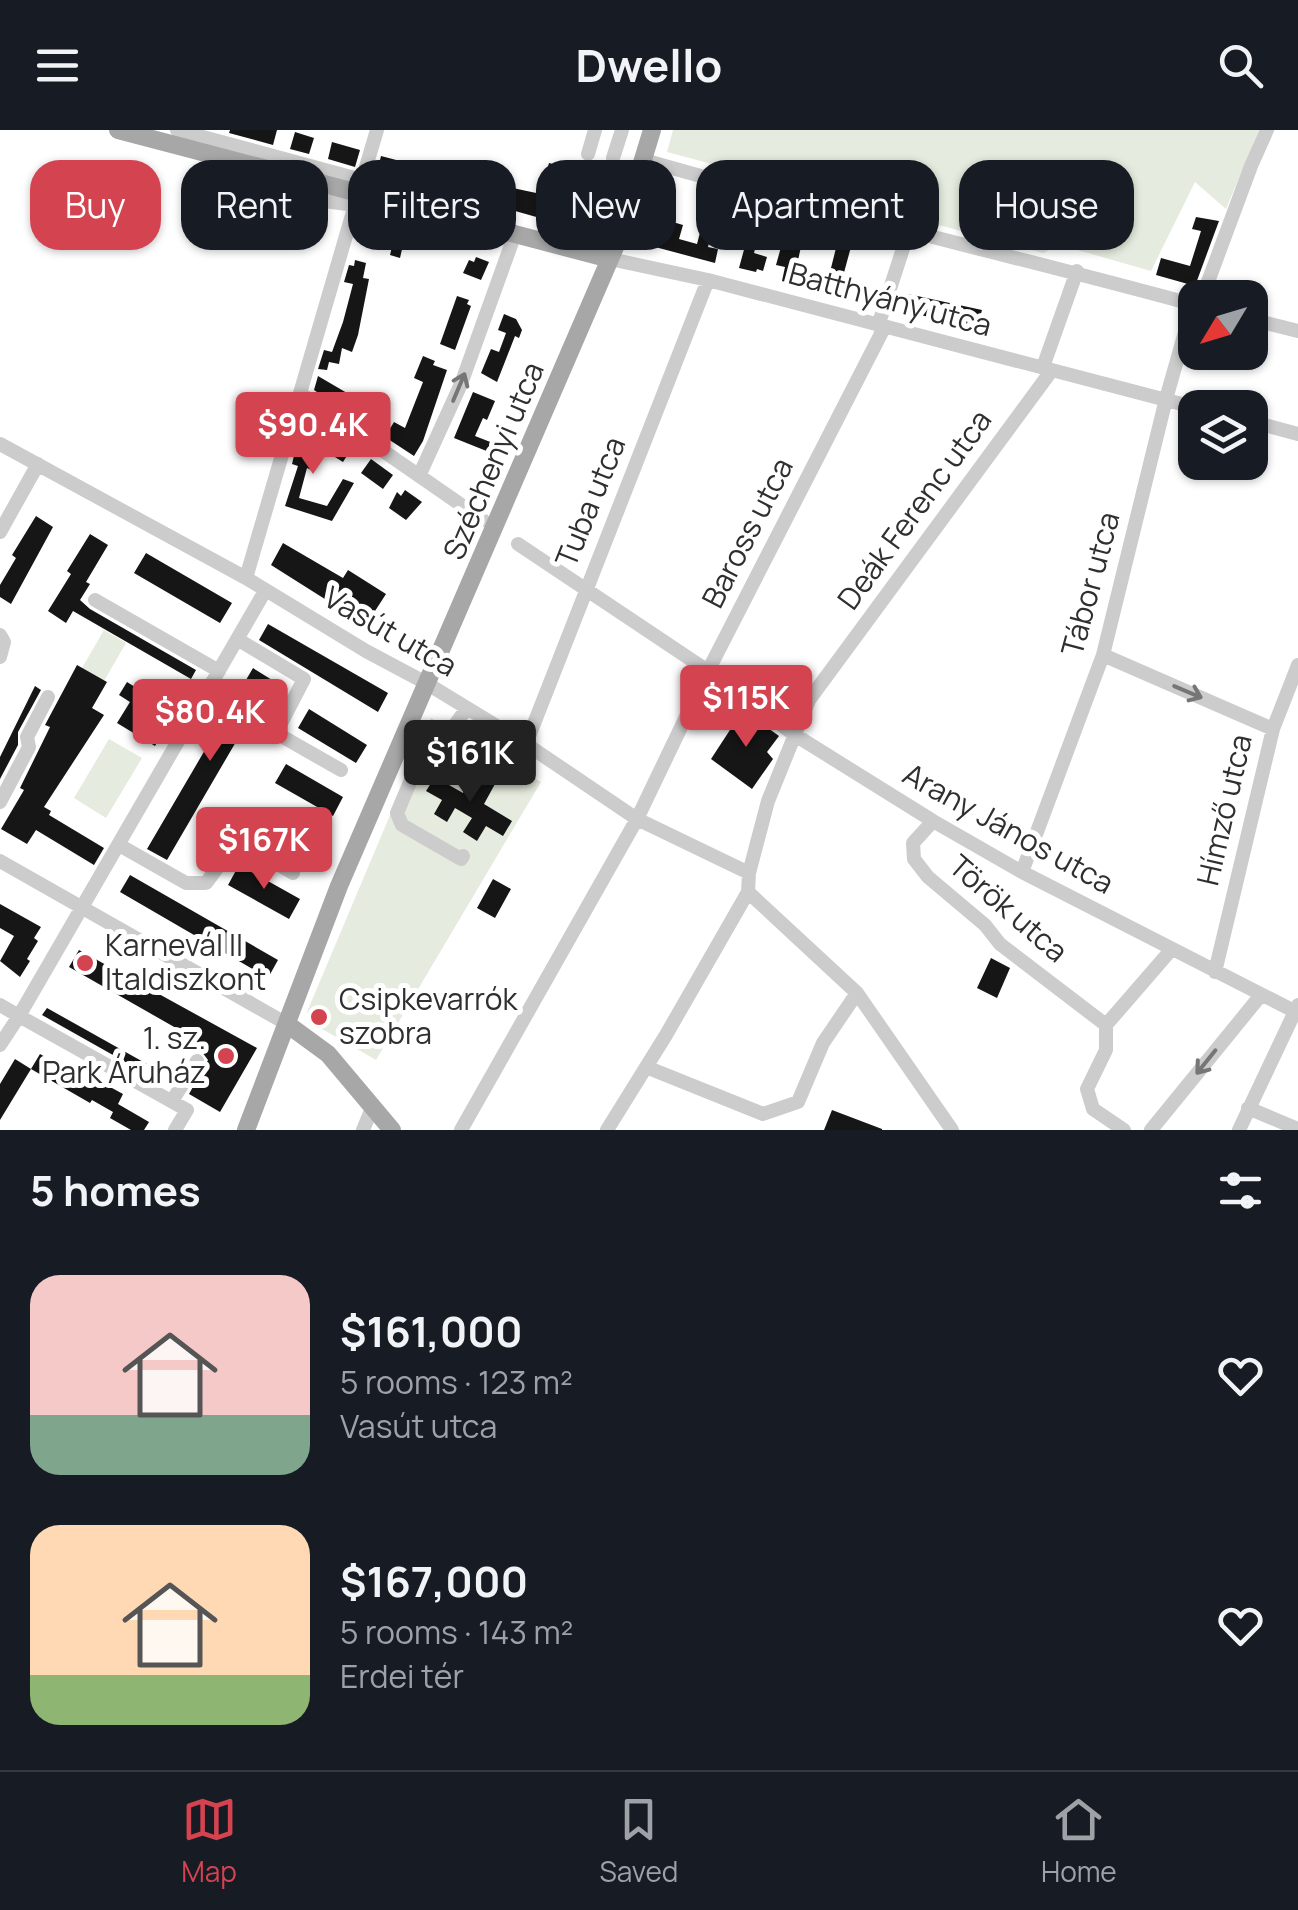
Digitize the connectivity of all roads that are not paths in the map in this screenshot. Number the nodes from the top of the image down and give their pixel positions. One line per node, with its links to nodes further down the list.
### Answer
1 (118, 130): 12 (main road, Batthyány utca)
2 (177, 130): 13 (street)
3 (376, 130): 10 (street)
4 (595, 130): 8 (street)
5 (622, 130): 9 (street)
6 (652, 130): 11 (main road, Széchenyi utca)
7 (1268, 130): 24 (street, Tábor utca)
8 (588, 154)
9 (613, 158)
10 (367, 160)
11 (644, 160)
12 (348, 190)
13 (348, 190)
14 (348, 228): 32 (street)
15 (939, 240): 22 (street)
16 (509, 250): 39 (street, one-way to 16)
17 (572, 250): 25 (main road)
18 (576, 250): 21 (main road, Batthyány utca)
19 (613, 250): 21 (main road, Széchenyi utca)
20 (903, 250): 28 (street, Baross utca)
21 (610, 260): 23 (street, Batthyány utca); 25 (main road, Széchenyi utca)
22 (1077, 271): 26 (street); 31 (street, Deák Ferenc utca)
23 (708, 280): 28 (street, Batthyány utca); 44 (street, Tuba utca)
24 (1206, 280)
25 (598, 290): 54 (main road, Széchenyi utca)
26 (1178, 297)
27 (1268, 324): 29 (street)
28 (881, 327): 31 (street, Batthyány utca); 53 (street, Baross utca)
29 (1298, 331)
30 (1178, 362): 33 (street, Tábor utca)
31 (1048, 369): 33 (street, Batthyány utca); 58 (street, Deák Ferenc utca)
32 (301, 394): 39 (street); 43 (street)
33 (1166, 400): 34 (street, Batthyány utca); 50 (street, Tábor utca)
34 (1178, 403)
35 (1268, 426): 36 (street)
36 (1298, 434)
37 (0, 444): 38 (street, Vasút utca)
38 (38, 464): 41 (street); 43 (street, Vasút utca)
39 (418, 476): 40 (street)
40 (483, 520)
41 (0, 532)
42 (518, 544): 44 (street, Arany János utca)
43 (246, 578): 45 (street, Vasút utca)
44 (586, 590): 53 (street, Arany János utca); 59 (street, Tuba utca)
45 (265, 591): 48 (street); 54 (street, Vasút utca)
46 (95, 600): 52 (street)
47 (0, 635): 49 (street)
48 (238, 639): 52 (street); 60 (street)
49 (0, 656)
50 (1104, 656): 57 (street, one-way to 57); 67 (street, Tábor utca)
51 (1298, 665): 57 (street, Hímző utca)
52 (219, 671): 64 (street)
53 (708, 671): 58 (street, Arany János utca); 62 (street, Baross utca)
54 (426, 683): 56 (street, Vasút utca); 79 (main road, Széchenyi utca)
55 (48, 697): 61 (street)
56 (467, 708): 59 (street, Vasút utca); 65 (street)
57 (1273, 729): 73 (street, Hímző utca)
58 (795, 735): 63 (street, Arany János utca); 69 (street, Deák Ferenc utca)
59 (526, 744): 62 (street, Vasút utca)
60 (341, 770)
61 (0, 802)
62 (637, 819): 69 (street, Vasút utca); 92 (street, Baross utca)
63 (932, 821): 67 (street, Arany János utca); 80 (street, Török utca)
64 (119, 844): 68 (street); 71 (street)
65 (463, 856)
66 (0, 861): 71 (street)
67 (1022, 872): 72 (street, Arany János utca)
68 (292, 873)
69 (748, 873): 70 (street, Deák Ferenc utca)
70 (748, 892): 74 (street); 83 (street)
71 (82, 908): 78 (street); 79 (street)
72 (1171, 950): 73 (street, Arany János utca); 80 (street)
73 (1216, 972): 75 (street, Arany János utca)
74 (857, 993): 83 (street); 94 (street)
75 (1261, 994): 77 (street, Arany János utca); 96 (street, one-way to 96)
76 (0, 1005): 78 (street)
77 (1296, 1008): 86 (street)
78 (19, 1016): 81 (street); 84 (street)
79 (287, 1024): 85 (main road); 89 (main road)
80 (1106, 1025): 95 (street)
81 (0, 1045)
82 (196, 1061): 84 (street)
83 (646, 1067): 93 (street)
84 (172, 1102): 88 (street)
85 (373, 1106): 90 (street); 91 (main road)
86 (1248, 1108): 87 (street); 97 (street)
87 (1298, 1129)
88 (175, 1130)
89 (246, 1130)
90 (363, 1130)
91 (392, 1130)
92 (461, 1130)
93 (607, 1130)
94 (952, 1130)
95 (1124, 1130)
96 (1152, 1130)
97 (1239, 1130)

